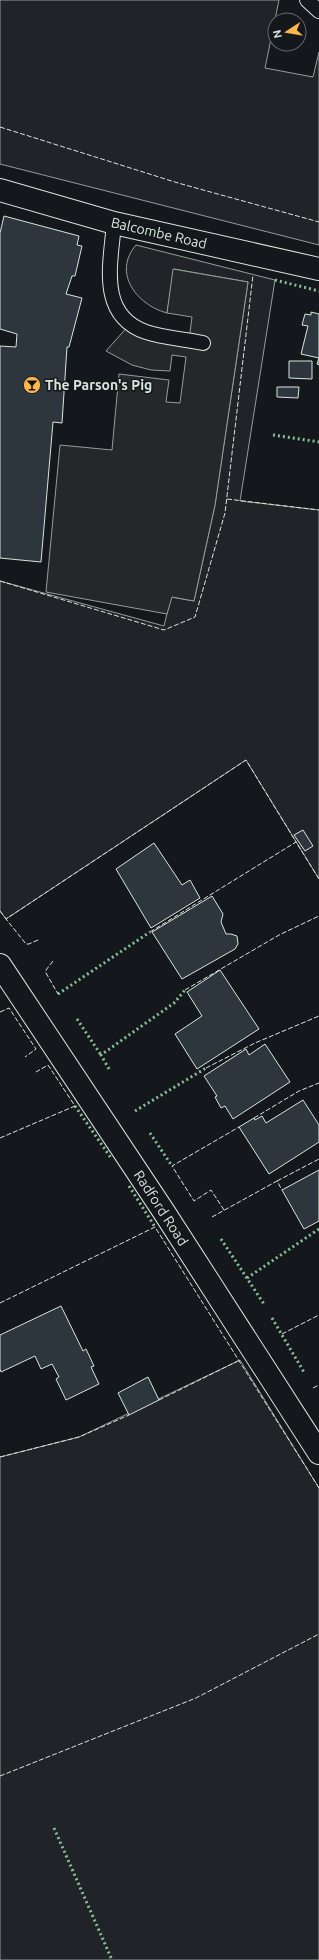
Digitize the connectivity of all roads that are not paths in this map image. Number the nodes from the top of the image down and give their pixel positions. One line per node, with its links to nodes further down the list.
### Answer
1 (306, 0): 2 (lane)
2 (319, 11)
3 (0, 190): 4 (street, Balcombe Road)
4 (114, 223): 5 (street, Balcombe Road); 6 (lane)
5 (319, 269)
6 (203, 343)
7 (0, 965): 8 (street, Radford Road)
8 (319, 1453)

